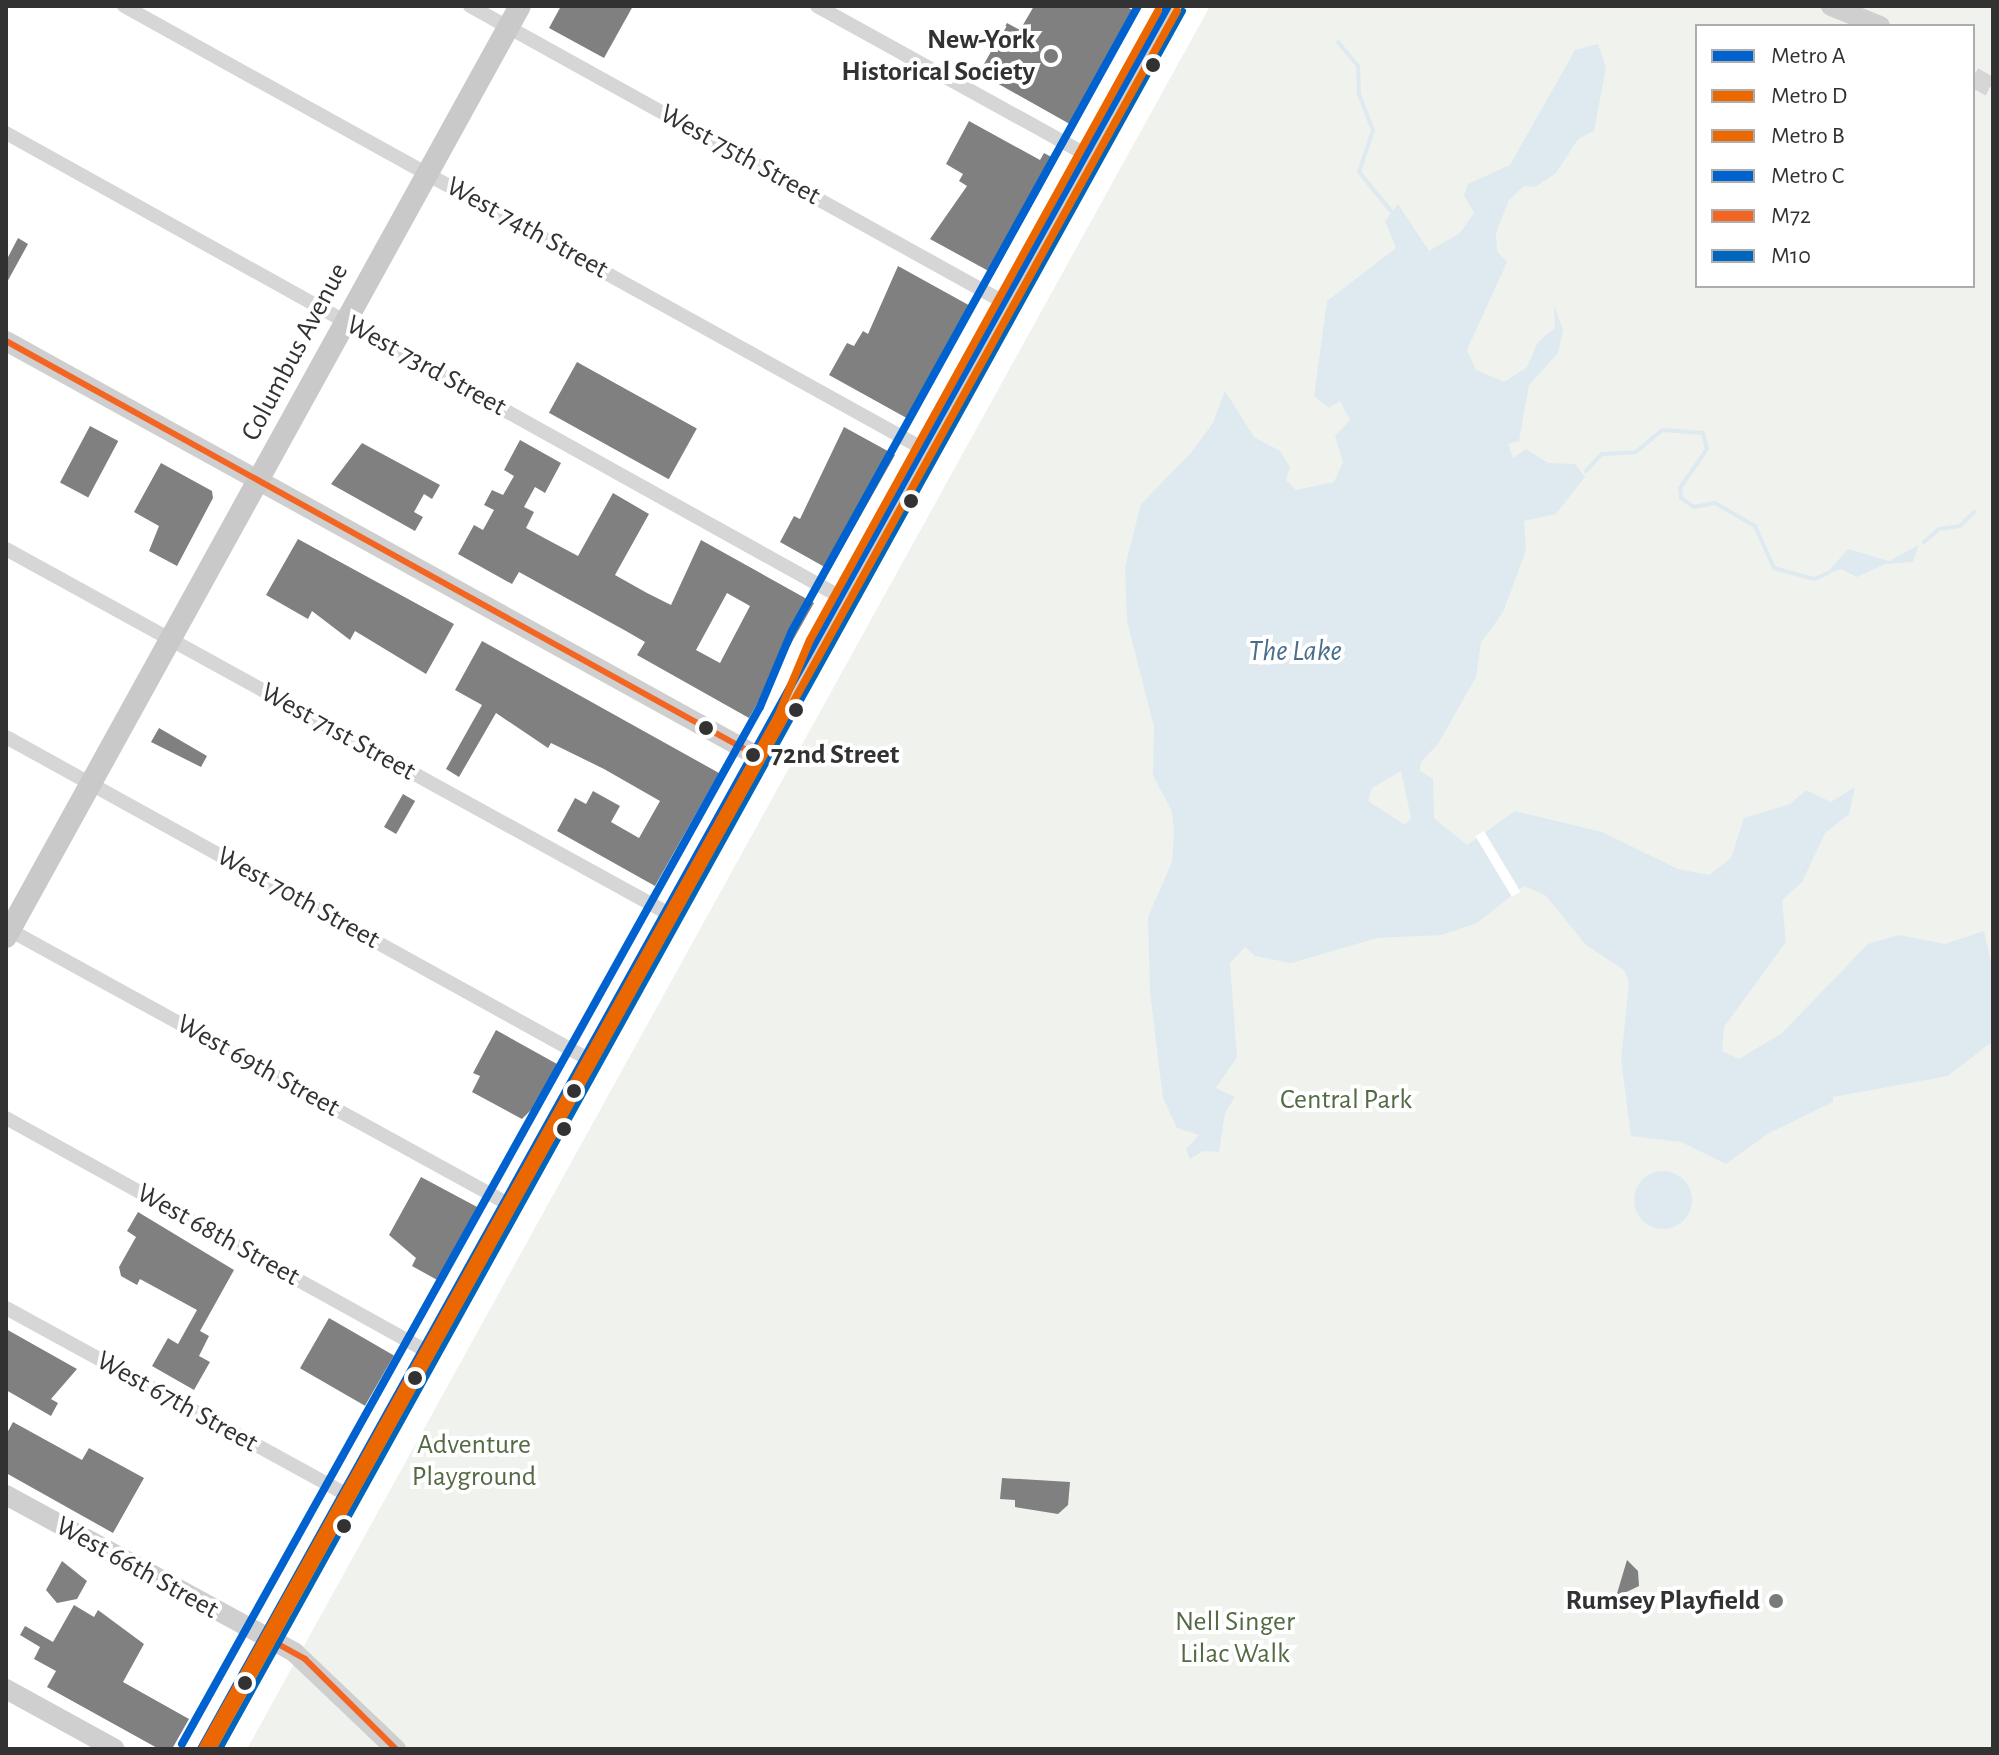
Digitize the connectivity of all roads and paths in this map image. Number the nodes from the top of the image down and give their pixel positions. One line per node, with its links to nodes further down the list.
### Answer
1 (124, 6): 11 (street, West 74th Street)
2 (470, 6): 8 (street, West 75th Street)
3 (520, 6): 8 (main road, Columbus Avenue)
4 (817, 6): 10 (street)
5 (1174, 6): 10 (main road)
6 (1831, 6): 7 (main road)
7 (1875, 24)
8 (508, 27): 11 (main road, Columbus Avenue); 12 (street, West 75th Street)
9 (6, 133): 13 (street, West 73rd Street)
10 (1091, 157): 12 (main road)
11 (426, 172): 13 (main road, Columbus Avenue); 15 (street, West 74th Street)
12 (1009, 305): 15 (main road)
13 (345, 321): 16 (main road, Columbus Avenue); 18 (street, West 73rd Street)
14 (6, 341): 16 (main road)
15 (929, 452): 18 (main road)
16 (259, 481): 19 (main road, Columbus Avenue); 21 (main road)
17 (6, 549): 19 (street, West 71st Street)
18 (846, 600): 21 (main road)
19 (170, 640): 22 (main road, Columbus Avenue); 23 (street, West 71st Street)
20 (6, 737): 22 (street, West 70th Street)
21 (759, 757): 23 (main road)
22 (91, 784): 24 (main road, Columbus Avenue); 25 (street, West 70th Street)
23 (671, 915): 25 (main road)
24 (7, 931): 27 (street, West 69th Street)
25 (590, 1060): 27 (main road)
26 (6, 1118): 29 (street, West 68th Street)
27 (510, 1205): 29 (main road)
28 (6, 1308): 31 (street, West 67th Street)
29 (429, 1352): 31 (main road)
30 (6, 1495): 32 (main road, West 66th Street)
31 (349, 1496): 32 (main road)
32 (269, 1639): 35 (main road); 36 (main road, West 66th Street)
33 (6, 1689): 34 (main road)
34 (115, 1749)
35 (209, 1749)
36 (396, 1749)

